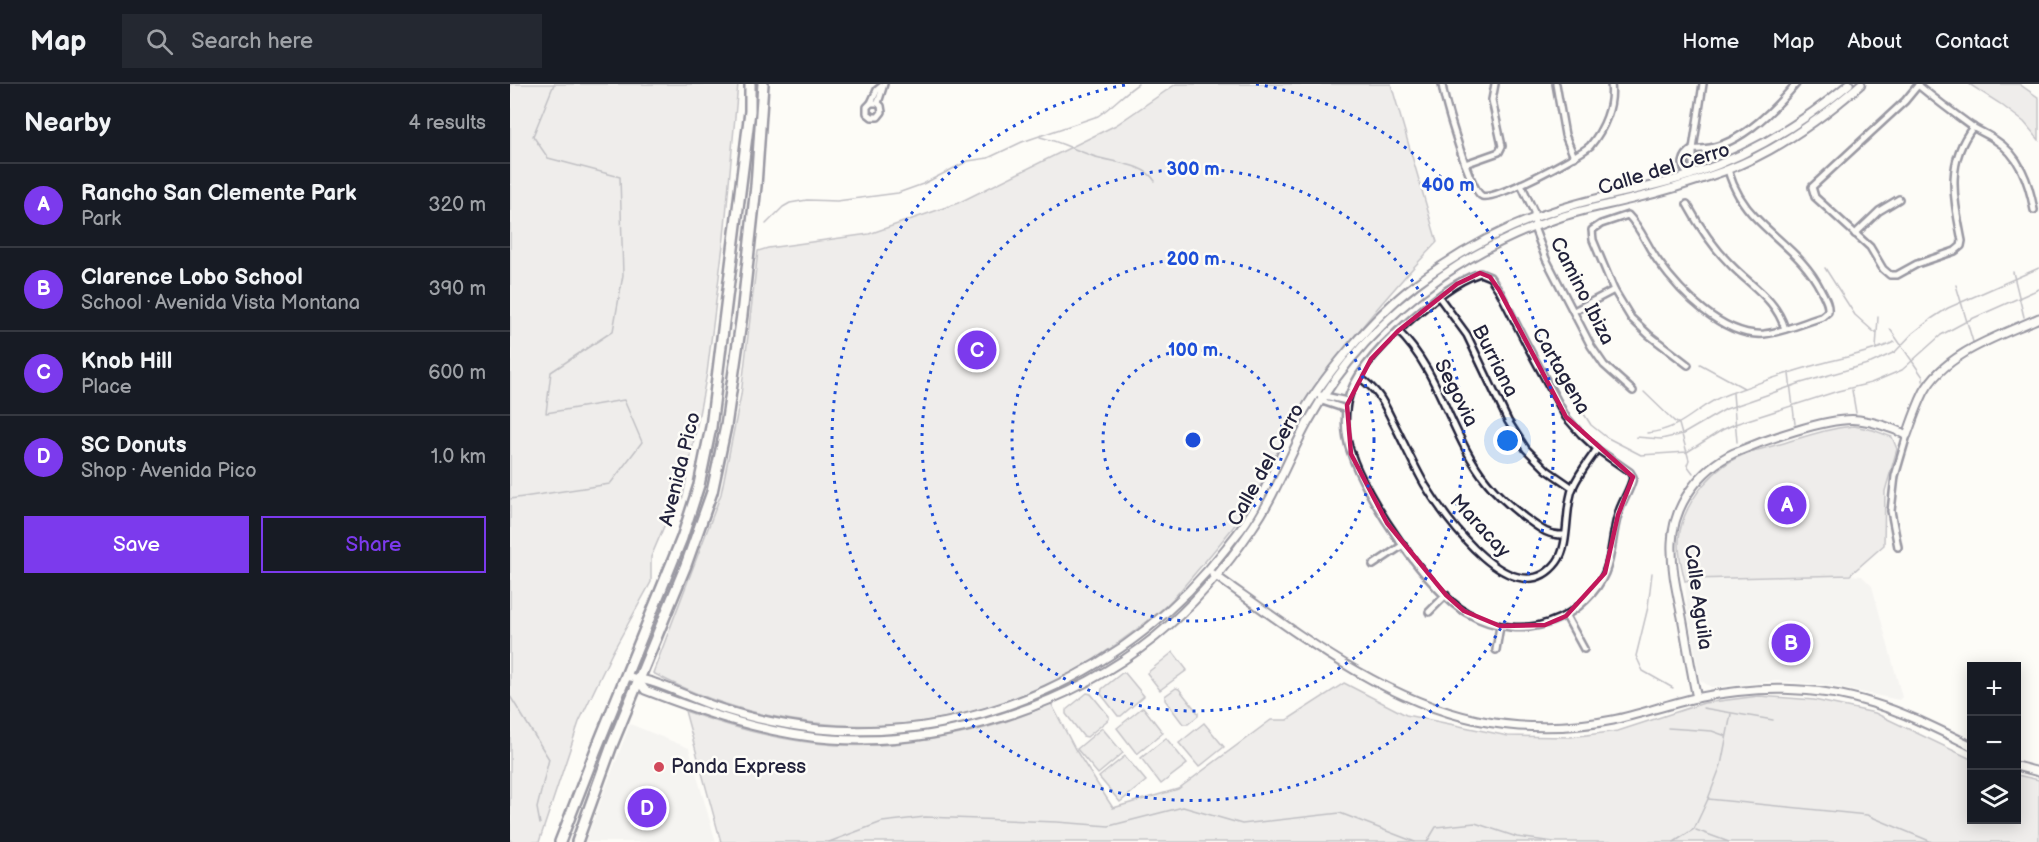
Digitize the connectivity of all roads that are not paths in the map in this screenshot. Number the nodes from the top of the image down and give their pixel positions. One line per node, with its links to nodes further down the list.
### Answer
1 (750, 84): 54 (highway, Avenida Pico)
2 (763, 84): 55 (highway, Avenida Pico)
3 (1442, 84): 18 (street)
4 (1495, 84): 18 (street)
5 (1556, 84): 17 (street)
6 (1611, 84): 17 (street)
7 (1703, 84): 16 (street)
8 (1796, 84): 16 (street)
9 (1849, 84): 19 (main road, Calle del Cerro)
10 (1861, 84): 19 (main road, Calle del Cerro)
11 (883, 85): 13 (street); 14 (street)
12 (1918, 85): 15 (street); 27 (street)
13 (871, 103): 14 (street); 14 (street)
14 (878, 103)
15 (1973, 127): 24 (street); 27 (street)
16 (1693, 148): 20 (street); 20 (street)
17 (1574, 157): 21 (street)
18 (1465, 164): 21 (street)
19 (1726, 166): 20 (main road, Calle del Cerro); 32 (street)
20 (1690, 179): 25 (main road, Calle del Cerro); 26 (main road, Calle del Cerro)
21 (1521, 184): 25 (street, Camino Ibiza)
22 (1899, 199): 27 (street)
23 (1687, 204): 32 (street)
24 (2034, 210)
25 (1534, 218): 26 (street, Camino Ibiza); 37 (main road, Calle del Cerro)
26 (1535, 227): 30 (street, Camino Ibiza); 37 (main road, Calle del Cerro)
27 (1855, 234)
28 (1614, 290): 30 (street); 32 (street); 34 (street)
29 (1439, 297): 33 (street); 40 (street, Cartagena); 41 (street, Burriana)
30 (1574, 311): 36 (street, Camino Ibiza)
31 (2039, 318): 39 (main road)
32 (1785, 329)
33 (1398, 331): 35 (street); 42 (street, Segovia)
34 (1688, 365)
35 (1359, 377): 38 (street); 42 (street, Maracay)
36 (1633, 391)
37 (1320, 395): 38 (street); 46 (main road, Calle del Cerro); 47 (main road, Calle del Cerro)
38 (1347, 405): 43 (street)
39 (1907, 435): 44 (street); 56 (main road, Calle Aguila)
40 (1597, 449): 41 (street, Maracay); 50 (street, Cartagena)
41 (1573, 488): 42 (street, Maracay)
42 (1565, 535)
43 (1403, 545): 45 (street); 48 (street)
44 (1898, 547)
45 (1373, 565)
46 (1208, 570): 47 (main road); 55 (main road, Calle del Cerro)
47 (1216, 576): 55 (main road, Calle del Cerro); 56 (main road)
48 (1446, 595): 49 (street); 51 (street)
49 (1429, 612)
50 (1566, 616): 51 (street); 52 (street)
51 (1500, 626): 53 (street)
52 (1584, 649)
53 (1496, 650)
54 (626, 676): 55 (main road, Calle del Cerro); 60 (highway, Avenida Pico)
55 (638, 680): 61 (highway, Avenida Pico)
56 (1697, 698): 57 (main road)
57 (1967, 744)
58 (2021, 767): 59 (main road)
59 (2039, 772)
60 (574, 806): 61 (highway); 62 (highway, Avenida Pico)
61 (587, 818): 63 (highway, Avenida Pico)
62 (560, 842)
63 (577, 842)

